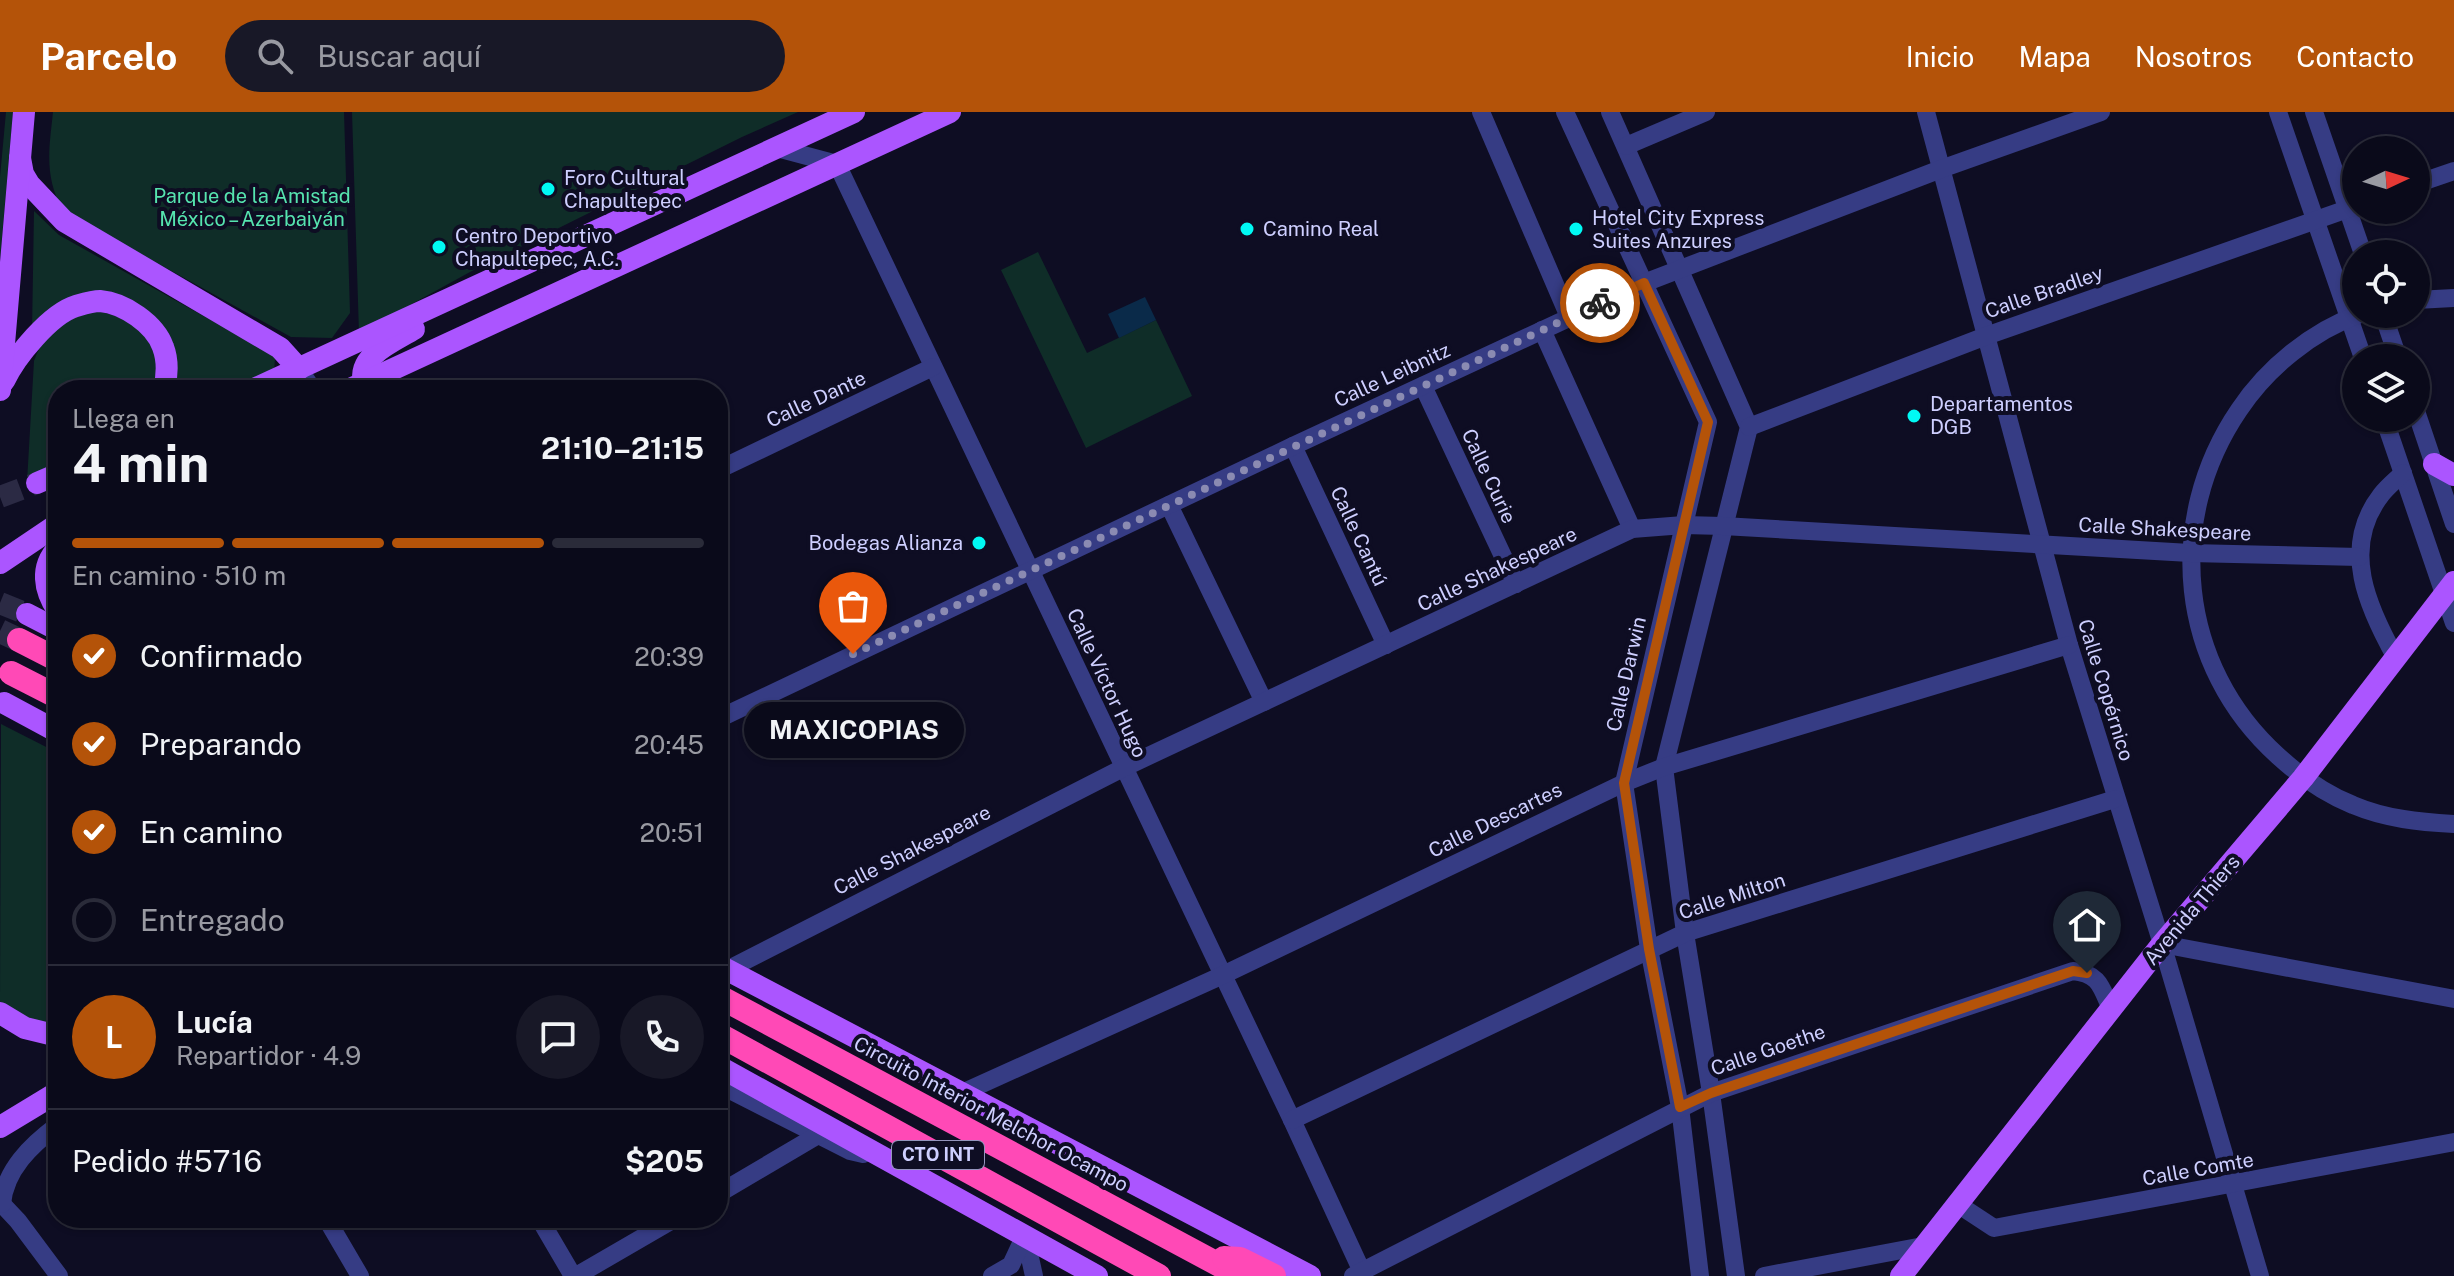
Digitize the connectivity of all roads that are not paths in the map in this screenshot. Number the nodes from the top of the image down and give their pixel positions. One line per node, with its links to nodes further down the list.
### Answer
1 (24, 112): 14 (main road)
2 (854, 112): 13 (main road)
3 (950, 112): 15 (main road)
4 (1481, 112): 28 (street)
5 (1565, 112): 23 (street, Calle Darwin)
6 (1610, 112): 12 (street)
7 (1706, 112): 12 (street)
8 (1926, 112): 16 (street, Calle Copérnico)
9 (2101, 112): 16 (street, Calle Leibnitz)
10 (2278, 112): 21 (street)
11 (2314, 112): 19 (street)
12 (1626, 146): 22 (street)
13 (777, 148): 15 (street); 27 (main road)
14 (20, 158): 33 (main road); 40 (main road)
15 (837, 164): 32 (street, Calle Víctor Hugo); 38 (main road)
16 (1941, 169): 22 (street, Calle Leibnitz); 31 (street, Calle Copérnico)
17 (2454, 171): 18 (street)
18 (2430, 179)
19 (2342, 182)
20 (2342, 211): 21 (street, Calle Bradley)
21 (2315, 220): 24 (street); 31 (street, Calle Bradley)
22 (1680, 267): 23 (street, Calle Leibnitz); 41 (street)
23 (1644, 283): 28 (street, Calle Leibnitz); 50 (street, Calle Darwin)
24 (2342, 285)
25 (2454, 298): 26 (street)
26 (2430, 299)
27 (423, 312): 33 (main road); 37 (main road)
28 (1569, 317): 30 (street, Calle Leibnitz)
29 (2342, 323): 55 (street)
30 (1542, 330): 39 (street, Calle Leibnitz); 52 (street)
31 (1986, 336): 41 (street, Calle Bradley); 54 (street, Calle Copérnico)
32 (933, 367): 45 (street, Calle Dante); 59 (street, Calle Víctor Hugo)
33 (299, 369): 35 (main road); 36 (street)
34 (166, 380): 40 (main road)
35 (274, 380)
36 (306, 380)
37 (358, 380)
38 (369, 380)
39 (1423, 386): 44 (street, Calle Leibnitz); 60 (street, Calle Curie)
40 (0, 390)
41 (1749, 427): 51 (street)
42 (2389, 432): 47 (street)
43 (2426, 432): 46 (street)
44 (1293, 446): 48 (street, Calle Leibnitz); 67 (street, Calle Cantú)
45 (728, 465)
46 (2444, 470): 49 (street)
47 (2403, 473): 56 (street); 61 (street)
48 (1169, 505): 59 (street, Calle Leibnitz); 73 (street)
49 (2454, 524)
50 (1684, 525): 51 (street, Calle Shakespeare); 52 (street, Calle Shakespeare); 80 (street, Calle Darwin)
51 (1723, 526): 54 (street, Calle Shakespeare); 77 (street)
52 (1632, 529): 60 (street, Calle Shakespeare)
53 (48, 531): 58 (main road)
54 (2041, 545): 55 (street, Calle Shakespeare); 68 (street, Calle Copérnico)
55 (2190, 553): 56 (street, Calle Shakespeare); 79 (street)
56 (2359, 557): 70 (street)
57 (48, 562): 62 (main road)
58 (0, 563)
59 (1030, 571): 75 (street, Calle Leibnitz); 78 (street, Calle Víctor Hugo)
60 (1516, 584): 67 (street, Calle Shakespeare)
61 (2449, 589): 64 (street); 70 (main road, Avenida Thiers)
62 (48, 592)
63 (27, 614): 65 (main road)
64 (2454, 623)
65 (48, 625)
66 (19, 640): 69 (highway)
67 (1386, 645): 73 (street, Calle Shakespeare)
68 (2069, 645): 77 (street, Calle Descartes); 81 (street, Calle Copérnico)
69 (48, 655)
70 (2396, 658): 79 (main road, Avenida Thiers)
71 (11, 673): 72 (highway)
72 (48, 692)
73 (1264, 702): 78 (street, Calle Shakespeare)
74 (4, 703): 76 (main road)
75 (728, 714)
76 (48, 727)
77 (1664, 767): 80 (street, Calle Descartes); 83 (street)
78 (1123, 768): 86 (street, Calle Shakespeare); 88 (street, Calle Víctor Hugo)
79 (2303, 778): 82 (street); 84 (main road, Avenida Thiers)
80 (1624, 783): 85 (street, Calle Darwin); 88 (street, Calle Descartes)
81 (2115, 799): 83 (street, Calle Milton); 84 (street, Calle Copérnico)
82 (2454, 824)
83 (1685, 933): 85 (street, Calle Milton); 98 (street)
84 (2162, 944): 89 (street); 91 (main road, Avenida Thiers); 107 (street, Calle Copérnico)
85 (1649, 949): 100 (street, Calle Darwin); 101 (street, Calle Milton)
86 (728, 964)
87 (728, 970): 97 (main road)
88 (1223, 975): 97 (street, Calle Descartes); 101 (street, Calle Víctor Hugo)
89 (2454, 999)
90 (728, 1001): 116 (highway, Circuito Interior Melchor Ocampo / CTO INT)
91 (2111, 1009): 98 (street, Calle Goethe); 110 (main road, Avenida Thiers)
92 (0, 1013): 93 (main road)
93 (48, 1034)
94 (728, 1039): 124 (highway, CTO INT)
95 (728, 1071): 106 (main road, CTO INT)
96 (728, 1089): 104 (street)
97 (962, 1093): 127 (main road)
98 (1711, 1093): 100 (street, Calle Goethe); 129 (street)
99 (48, 1098): 102 (main road)
100 (1680, 1107): 117 (street, Calle Goethe); 128 (street, Calle Darwin)
101 (1292, 1120): 117 (street, Calle Víctor Hugo)
102 (0, 1127)
103 (48, 1133): 109 (street)
104 (818, 1135): 106 (street); 108 (street)
105 (2454, 1142): 107 (street, Calle Comte)
106 (889, 1160): 114 (main road, CTO INT)
107 (2235, 1185): 110 (street, Calle Comte); 132 (street, Calle Copérnico)
108 (728, 1188)
109 (1, 1203): 118 (street)
110 (1956, 1203): 115 (main road, Avenida Thiers)
111 (332, 1228): 119 (street)
112 (545, 1228): 120 (street)
113 (658, 1228): 120 (street)
114 (1025, 1235): 121 (street); 122 (street); 123 (main road, CTO INT)
115 (1923, 1246): 130 (street); 131 (main road, Avenida Thiers)
116 (1204, 1256): 125 (highway, Circuito Interior Melchor Ocampo / CTO INT); 126 (highway)
117 (1360, 1275)
118 (59, 1276)
119 (360, 1276)
120 (574, 1276)
121 (992, 1276)
122 (1034, 1276)
123 (1097, 1276)
124 (1159, 1276)
125 (1240, 1276)
126 (1274, 1276)
127 (1310, 1276)
128 (1700, 1276)
129 (1736, 1276)
130 (1764, 1276)
131 (1901, 1276)
132 (2260, 1276)

